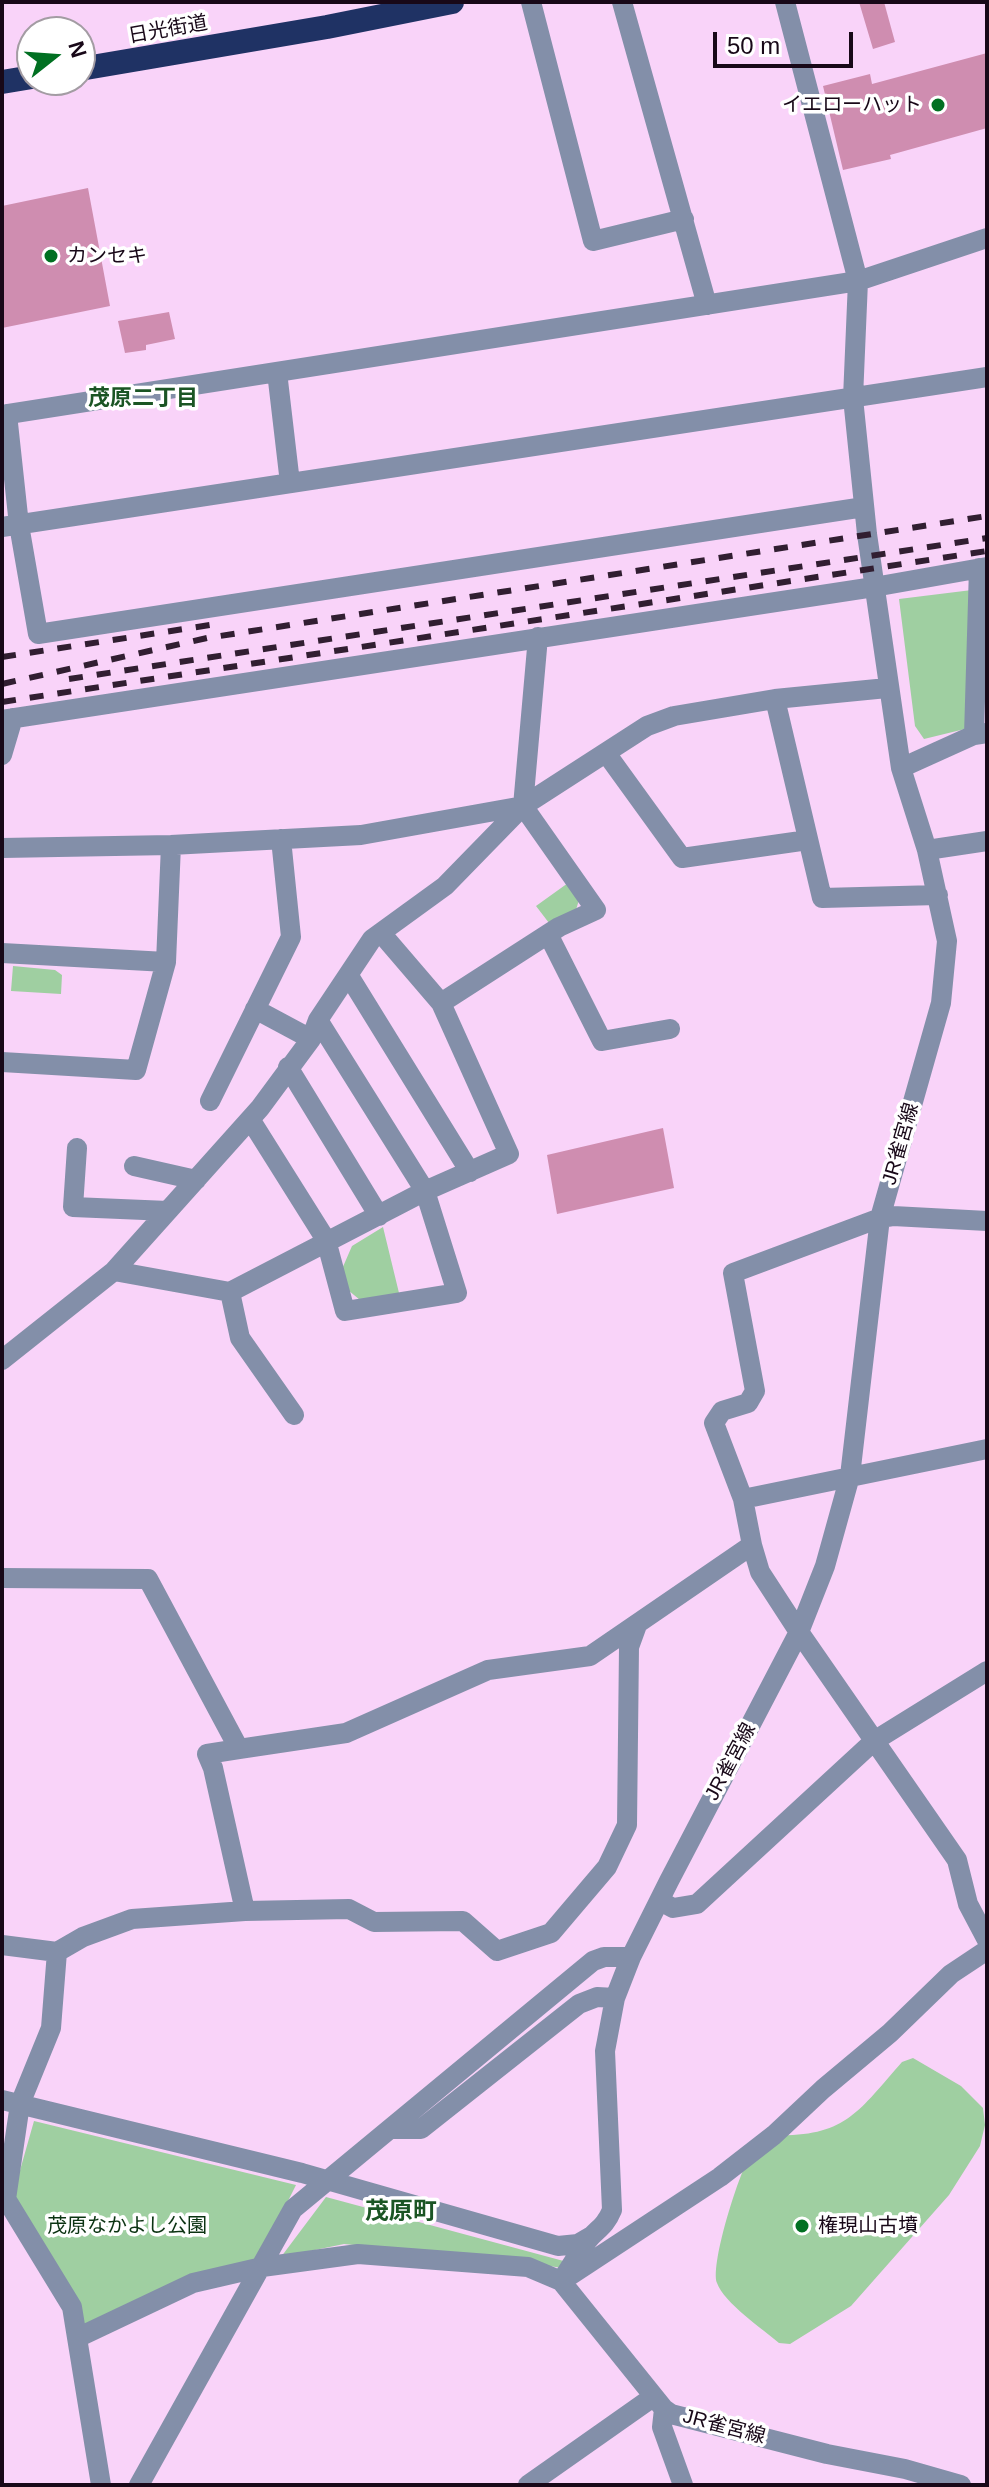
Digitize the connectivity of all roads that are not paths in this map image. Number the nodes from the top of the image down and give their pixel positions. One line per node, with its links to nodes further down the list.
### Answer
1 (452, 2): 5 (highway, 日光街道)
2 (531, 2): 6 (street)
3 (622, 2): 6 (street)
4 (785, 2): 8 (street, JR雀宮線)
5 (96, 66)
6 (684, 219): 9 (street)
7 (987, 238): 8 (street)
8 (858, 281): 9 (street); 12 (street, JR雀宮線)
9 (707, 305): 10 (street)
10 (277, 372): 13 (street); 14 (street)
11 (987, 377): 12 (street)
12 (853, 398): 14 (street); 15 (street, JR雀宮線)
13 (4, 415): 16 (street)
14 (290, 483): 16 (street)
15 (864, 507): 16 (street); 18 (street, JR雀宮線)
16 (11, 526)
17 (983, 568): 18 (street); 23 (street)
18 (874, 587): 19 (street); 20 (street, JR雀宮線)
19 (538, 637): 22 (street); 27 (street)
20 (887, 688): 21 (street); 26 (street, JR雀宮線)
21 (775, 699): 24 (street); 29 (street)
22 (8, 719): 25 (street)
23 (981, 734): 26 (street)
24 (606, 753): 27 (street); 29 (street)
25 (2, 755)
26 (901, 768): 33 (street, JR雀宮線)
27 (523, 806): 28 (street); 35 (street); 36 (street)
28 (281, 839): 31 (street); 41 (street)
29 (808, 840): 34 (street)
30 (987, 841): 33 (street)
31 (171, 845): 32 (street); 38 (street)
32 (2, 848)
33 (927, 850): 34 (street, JR雀宮線)
34 (938, 895): 55 (street, JR雀宮線)
35 (381, 933): 39 (street); 40 (street)
36 (548, 934): 40 (street); 42 (street)
37 (2, 953): 38 (street)
38 (166, 962): 44 (street)
39 (349, 976): 43 (street); 50 (street)
40 (441, 1003): 50 (street)
41 (255, 1009): 43 (street); 46 (street)
42 (670, 1029)
43 (315, 1030): 45 (street); 52 (street)
44 (2, 1062)
45 (288, 1067): 47 (street); 54 (street)
46 (210, 1101)
47 (250, 1119): 51 (street); 57 (street)
48 (77, 1148): 53 (street)
49 (134, 1166): 51 (street)
50 (470, 1172): 52 (street)
51 (196, 1180): 53 (street)
52 (425, 1191): 54 (street); 57 (street)
53 (168, 1211): 58 (street)
54 (379, 1216): 57 (street)
55 (880, 1218): 56 (street); 63 (street, JR雀宮線); 64 (street)
56 (987, 1221)
57 (326, 1240): 59 (street)
58 (114, 1271): 59 (street); 60 (street)
59 (230, 1292): 61 (street)
60 (2, 1360)
61 (294, 1415)
62 (987, 1449): 63 (street)
63 (850, 1476): 64 (street); 68 (street, JR雀宮線)
64 (743, 1499): 65 (street)
65 (752, 1545): 67 (street); 68 (street)
66 (2, 1578): 71 (street)
67 (637, 1625): 71 (street); 73 (street)
68 (799, 1632): 70 (street); 72 (street, JR雀宮線)
69 (987, 1671): 70 (street)
70 (874, 1741): 72 (street); 74 (street)
71 (239, 1749): 73 (street)
72 (660, 1901): 78 (street, JR雀宮線)
73 (245, 1911): 77 (street)
74 (987, 1940)
75 (2, 1945): 77 (street)
76 (987, 1950): 86 (street)
77 (57, 1952): 80 (street)
78 (631, 1957): 79 (street, JR雀宮線); 81 (street)
79 (615, 1998): 81 (street); 84 (street, JR雀宮線)
80 (11, 2102): 82 (street); 83 (street)
81 (392, 2129): 82 (street)
82 (325, 2179): 84 (street); 85 (street)
83 (4, 2199): 87 (street)
84 (590, 2237): 86 (street, JR雀宮線)
85 (262, 2267): 86 (street); 87 (street); 90 (street)
86 (561, 2281): 88 (street)
87 (79, 2337): 89 (street)
88 (658, 2403): 91 (street); 92 (street); 93 (street, JR雀宮線)
89 (101, 2485)
90 (139, 2485)
91 (528, 2485)
92 (683, 2485)
93 (961, 2485)

